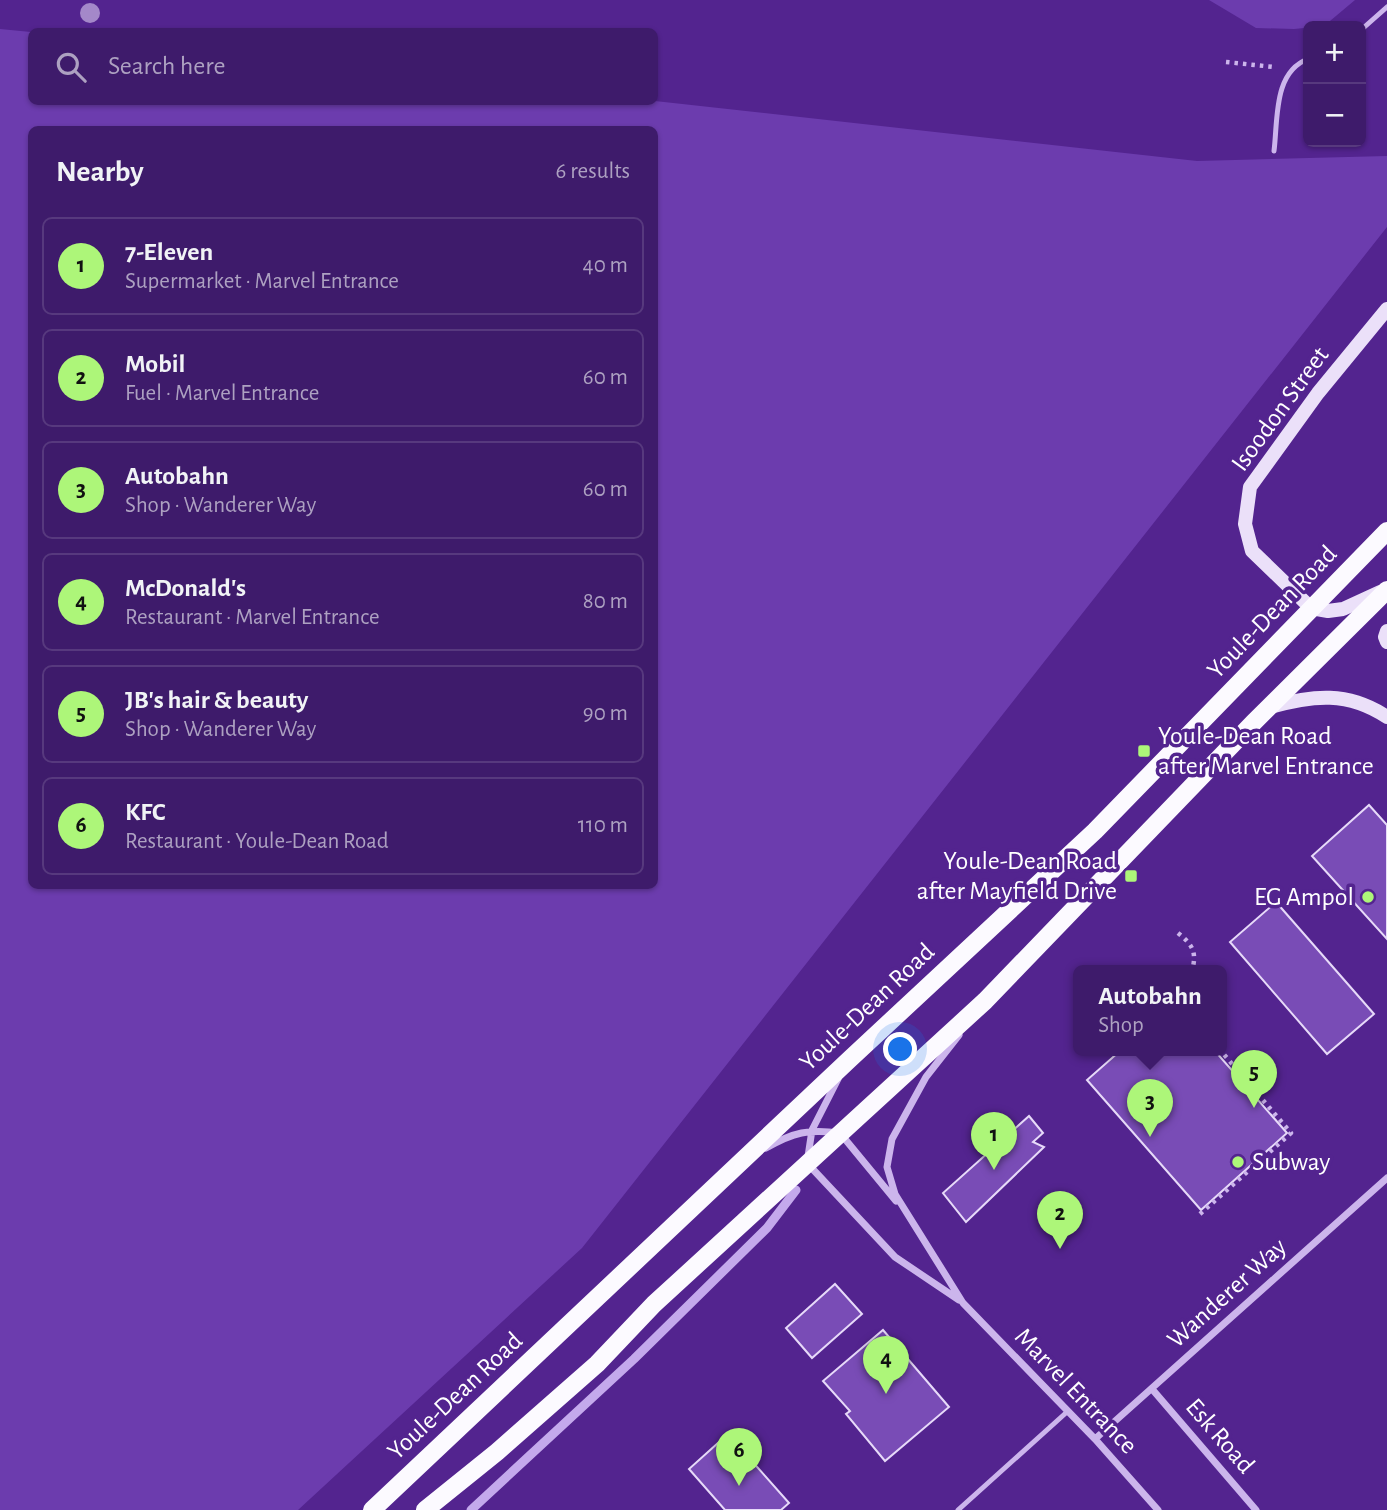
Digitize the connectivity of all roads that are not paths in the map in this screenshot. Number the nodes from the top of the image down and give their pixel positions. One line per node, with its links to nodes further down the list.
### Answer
1 (1387, 7): 2 (lane)
2 (1366, 26)
3 (1303, 62): 4 (lane)
4 (1274, 151)
5 (1387, 309): 8 (street, Isoodon Street)
6 (1387, 531): 8 (main road, Youle-Dean Road)
7 (1387, 589): 8 (street); 11 (main road)
8 (1311, 608): 14 (main road, Youle-Dean Road)
9 (1387, 631): 10 (street)
10 (1387, 642)
11 (1270, 707): 12 (street); 13 (main road)
12 (1387, 717)
13 (985, 1001): 16 (main road); 20 (street, Marvel Entrance)
14 (851, 1058): 15 (street); 17 (main road, Youle-Dean Road)
15 (812, 1130): 16 (street); 17 (street); 18 (street)
16 (840, 1133): 18 (main road); 20 (street, Marvel Entrance)
17 (741, 1162): 25 (main road, Youle-Dean Road)
18 (807, 1163): 21 (street, Marvel Entrance); 26 (main road)
19 (1387, 1178): 22 (street, Wanderer Way)
20 (902, 1207): 21 (street, Marvel Entrance)
21 (962, 1303): 23 (street, Marvel Entrance)
22 (1152, 1389): 24 (street, Wanderer Way); 29 (street, Esk Road)
23 (1068, 1411): 24 (street, Marvel Entrance); 27 (lane)
24 (1095, 1439): 28 (street, Marvel Entrance)
25 (372, 1510)
26 (425, 1510)
27 (958, 1510)
28 (1158, 1510)
29 (1256, 1510)

